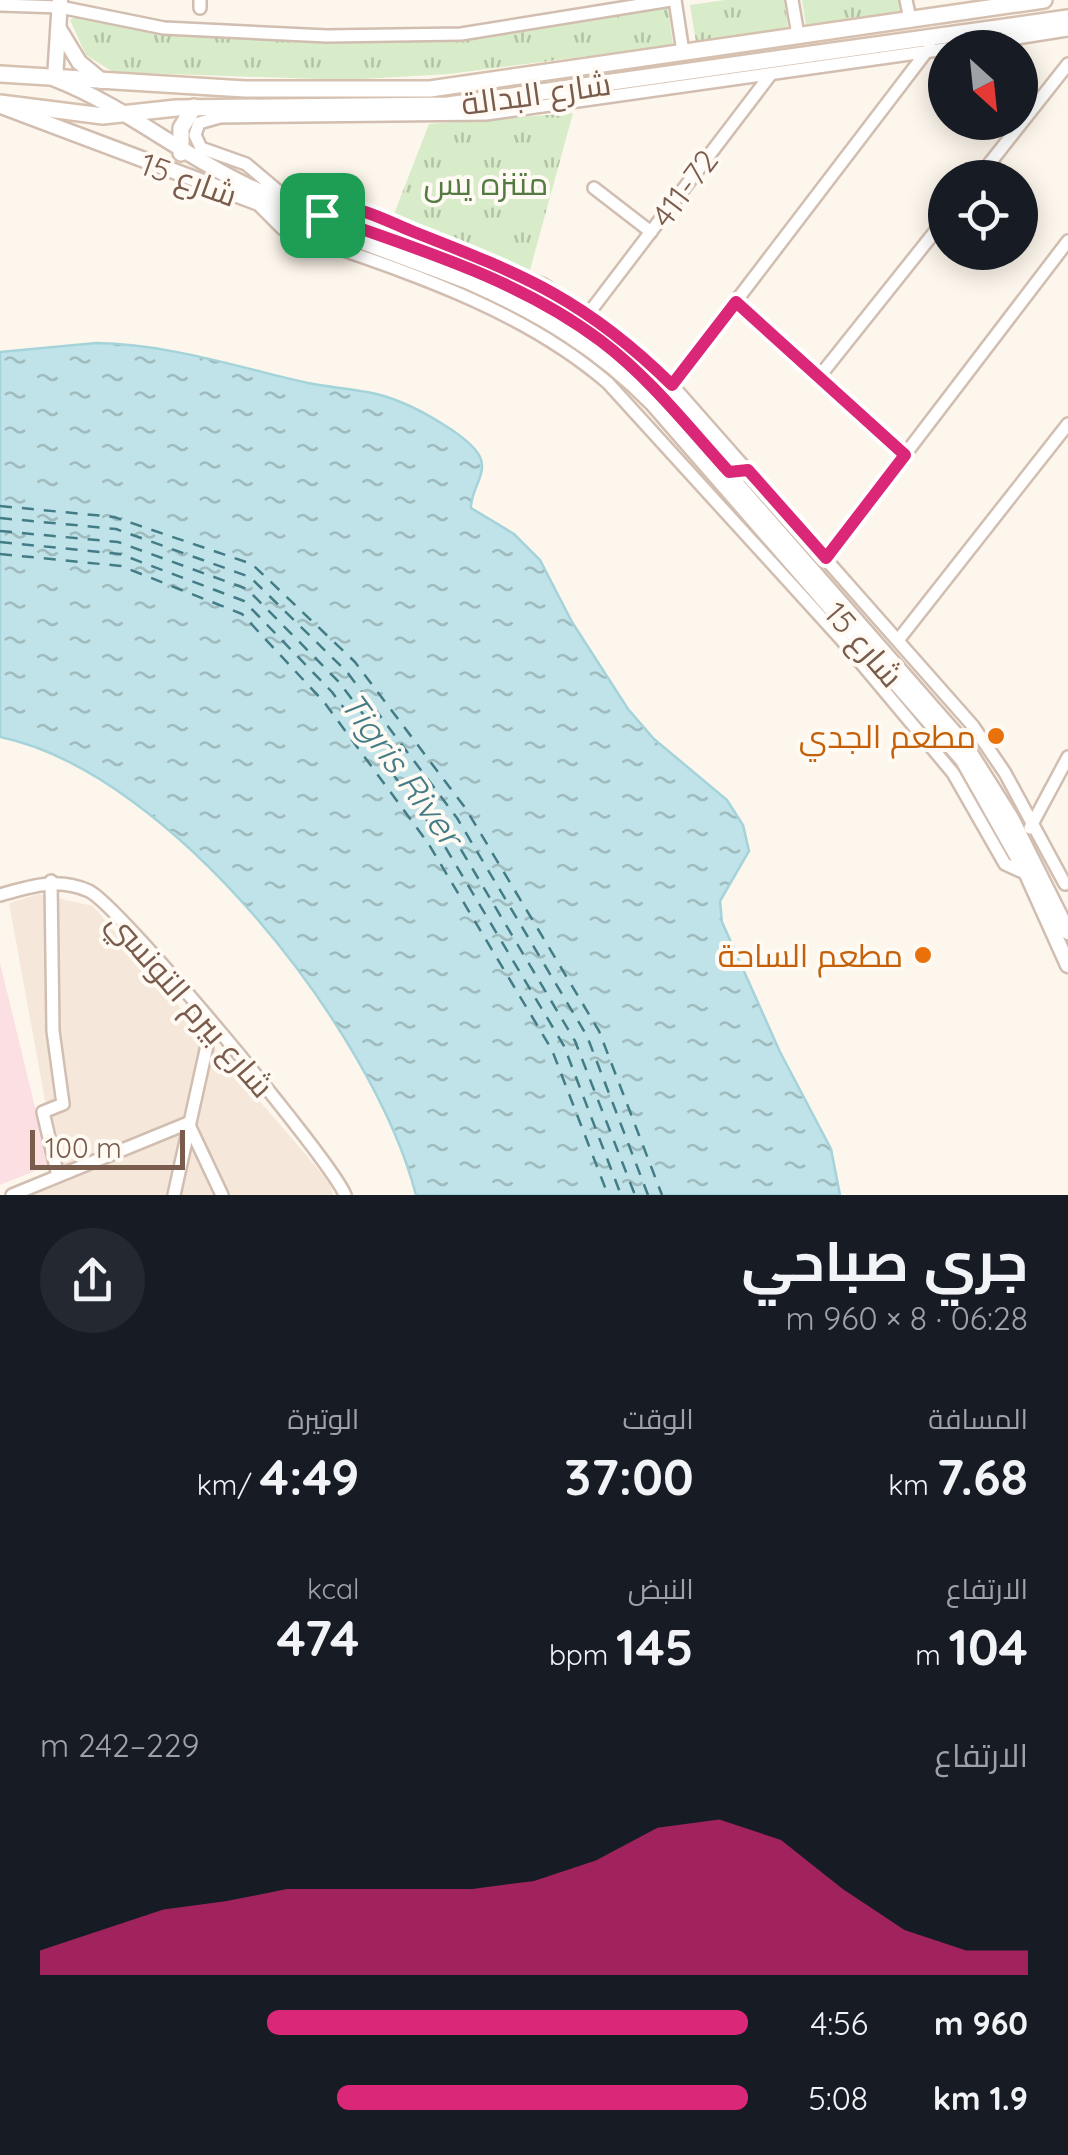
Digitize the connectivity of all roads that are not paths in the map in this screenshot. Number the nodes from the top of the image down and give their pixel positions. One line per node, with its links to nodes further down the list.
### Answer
1 (673, 0): 5 (street); 18 (street)
2 (792, 0): 15 (street)
3 (906, 0): 9 (street)
4 (1044, 0): 7 (main road, شارع البدالة)
5 (60, 3): 6 (street); 10 (street)
6 (0, 5)
7 (927, 17): 9 (main road, شارع البدالة); 11 (main road)
8 (1068, 18): 12 (main road, شارع البدالة)
9 (910, 20): 15 (main road, شارع البدالة)
10 (58, 28): 22 (street); 23 (street)
11 (928, 30)
12 (1004, 30)
13 (1068, 30): 14 (street)
14 (1038, 35)
15 (798, 36): 18 (main road, شارع البدالة)
16 (928, 44): 20 (main road, شارع البدالة)
17 (928, 47): 37 (street)
18 (684, 52): 23 (main road, شارع البدالة)
19 (1068, 64): 28 (street)
20 (770, 67): 25 (main road, شارع البدالة); 31 (street); 33 (street, 411-72)
21 (0, 74): 22 (main road, شارع البدالة)
22 (55, 78): 23 (main road, شارع البدالة); 26 (street, شارع 15)
23 (103, 82)
24 (0, 105): 26 (main road, شارع البدالة); 30 (street, شارع 15)
25 (194, 107): 26 (main road, شارع البدالة); 27 (main road)
26 (125, 114): 27 (street, شارع 15)
27 (182, 153): 30 (street, شارع 15)
28 (992, 160)
29 (594, 188): 33 (street)
30 (261, 199): 31 (street, شارع 15); 32 (street, شارع 15)
31 (302, 209): 32 (street, شارع 15)
32 (321, 228): 34 (street, شارع 15); 38 (street); 47 (street)
33 (651, 232): 38 (street, 411-72)
34 (368, 237): 44 (street, شارع 15); 46 (street, شارع 15)
35 (928, 240): 39 (street)
36 (1068, 241): 42 (street)
37 (736, 302): 39 (street); 40 (street)
38 (588, 314): 40 (street)
39 (819, 377): 42 (street)
40 (672, 385): 43 (street)
41 (1068, 424): 48 (street)
42 (905, 455): 45 (street)
43 (748, 470): 44 (street); 45 (street)
44 (729, 472): 51 (street, شارع 15)
45 (826, 558): 48 (street)
46 (809, 582): 47 (street); 52 (street, شارع 15)
47 (790, 584): 52 (street)
48 (898, 639): 50 (street)
49 (1068, 757): 50 (street)
50 (1032, 824): 51 (street); 54 (street)
51 (1024, 844): 56 (street, شارع 15)
52 (1027, 874): 57 (street, شارع 15)
53 (51, 881): 55 (street); 58 (street, شارع بيرم التونسي); 60 (street)
54 (1064, 884)
55 (0, 895)
56 (1068, 932)
57 (1068, 965)
58 (212, 1022): 59 (street); 62 (street, شارع بيرم التونسي)
59 (188, 1123): 60 (street); 64 (street); 65 (street)
60 (58, 1176): 61 (street)
61 (28, 1192): 63 (street)
62 (340, 1192)
63 (12, 1195)
64 (174, 1195)
65 (222, 1195)

